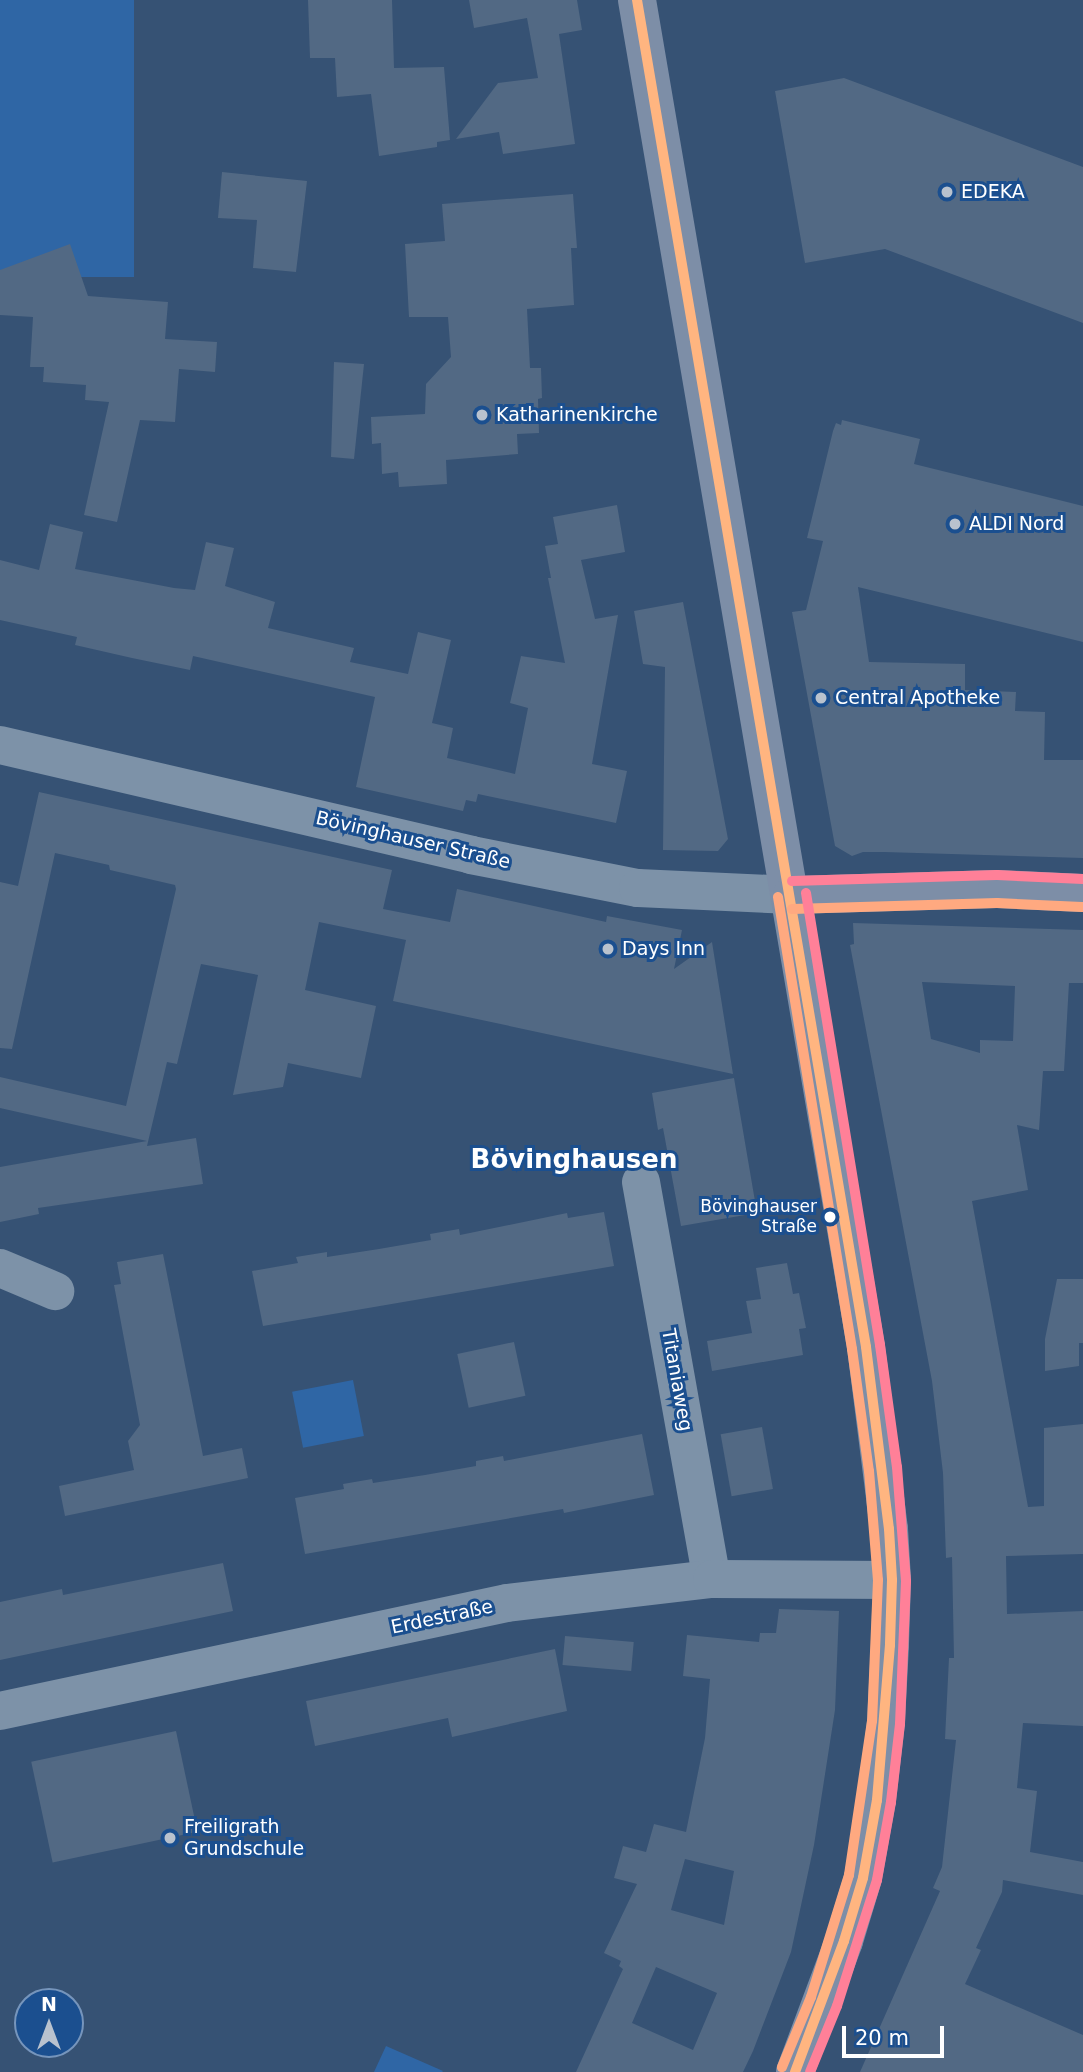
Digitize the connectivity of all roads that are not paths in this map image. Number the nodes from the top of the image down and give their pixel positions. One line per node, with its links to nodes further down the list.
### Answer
1 (637, 0): 4 (main road)
2 (0, 746): 4 (street, Bövinghauser Straße)
3 (1083, 893): 4 (main road, Bövinghauser Straße)
4 (792, 895): 9 (main road)
5 (641, 1182): 8 (street, Titaniaweg)
6 (0, 1268): 7 (street)
7 (55, 1291)
8 (712, 1579): 9 (street, Erdestraße); 10 (street, Erdestraße)
9 (892, 1580): 11 (main road)
10 (0, 1711)
11 (795, 2072)

